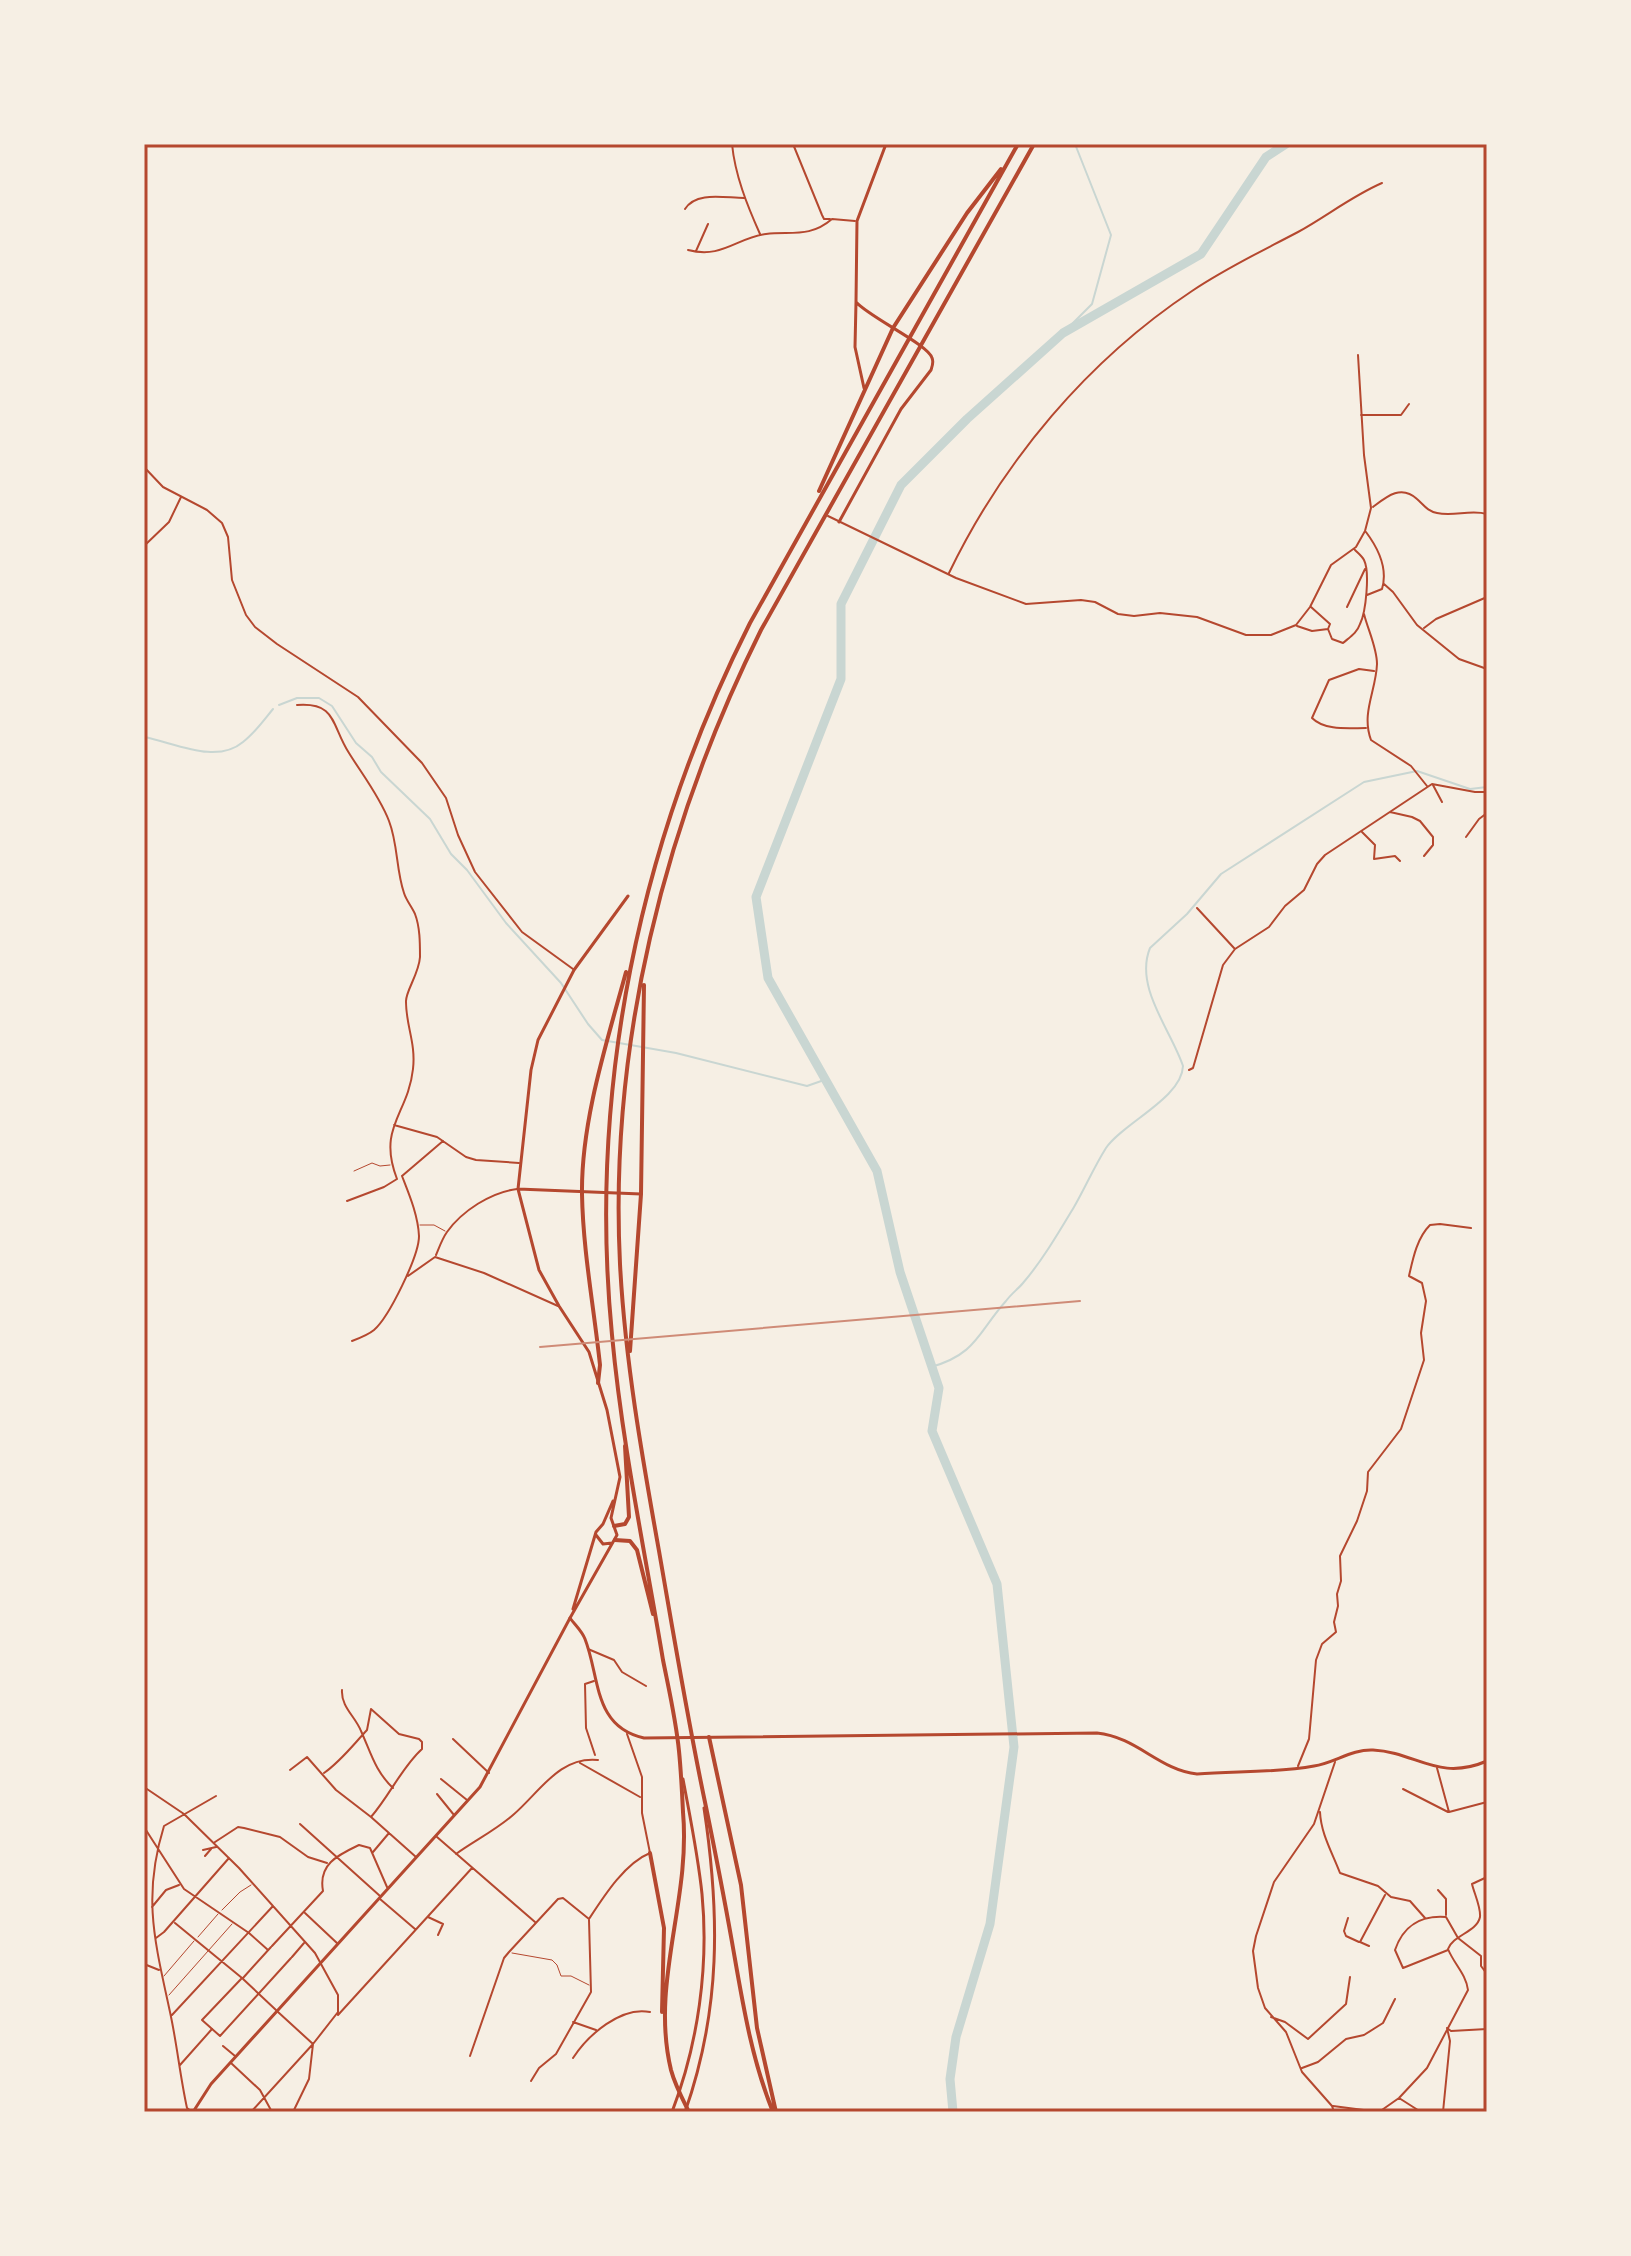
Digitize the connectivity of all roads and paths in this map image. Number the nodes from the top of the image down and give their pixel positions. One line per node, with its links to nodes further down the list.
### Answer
1 (732, 144): 8 (street)
2 (793, 144): 10 (street)
3 (886, 144): 11 (street)
4 (1018, 144): 6 (highway)
5 (1034, 144): 25 (highway)
6 (1011, 156): 17 (highway); 27 (highway)
7 (1382, 183): 33 (street)
8 (745, 198): 9 (street); 13 (street)
9 (685, 209)
10 (832, 219): 11 (street); 13 (street)
11 (857, 221): 16 (street)
12 (708, 224): 15 (street)
13 (760, 236): 15 (street)
14 (688, 250): 15 (street)
15 (696, 252)
16 (856, 302): 17 (street); 19 (street)
17 (893, 328): 19 (highway); 28 (street)
18 (1358, 355): 21 (street)
19 (864, 388): 27 (highway)
20 (1409, 404): 21 (street)
21 (1361, 415): 24 (street)
22 (144, 467): 23 (street)
23 (181, 497): 30 (street); 62 (street)
24 (1371, 508): 26 (street); 29 (street)
25 (825, 514): 28 (street); 61 (highway)
26 (1487, 514)
27 (807, 519): 59 (highway)
28 (839, 522): 33 (street)
29 (1365, 531): 31 (street); 34 (street)
30 (144, 546)
31 (1355, 549): 32 (street); 37 (street)
32 (1366, 568): 35 (street); 38 (street)
33 (948, 574): 40 (street)
34 (1384, 584): 35 (street); 42 (street)
35 (1365, 595): 39 (street)
36 (1487, 597): 42 (street)
37 (1310, 607): 40 (street); 41 (street)
38 (1347, 607)
39 (1364, 614): 41 (street); 44 (street)
40 (1296, 625): 41 (street)
41 (1328, 629)
42 (1423, 629): 43 (street)
43 (1487, 669)
44 (1375, 671): 46 (street); 46 (street)
45 (297, 705): 64 (street)
46 (1367, 728): 48 (street)
47 (1433, 784): 48 (street); 49 (street); 50 (street)
48 (1427, 786): 51 (street)
49 (1487, 792)
50 (1442, 802)
51 (1389, 811): 53 (street); 55 (street)
52 (1487, 813): 54 (street)
53 (1362, 832): 56 (street); 60 (street)
54 (1466, 837)
55 (1424, 856)
56 (1400, 861)
57 (628, 896): 62 (street)
58 (1197, 908): 60 (street)
59 (633, 947): 72 (highway); 84 (highway)
60 (1235, 949): 63 (street)
61 (647, 950): 73 (highway); 82 (highway)
62 (574, 970): 66 (street)
63 (1189, 1070)
64 (393, 1125): 65 (street); 67 (street)
65 (445, 1140): 66 (street); 69 (street)
66 (520, 1163): 71 (street)
67 (392, 1165): 68 (lane); 70 (street)
68 (354, 1171)
69 (402, 1176): 70 (street); 75 (street)
70 (397, 1179): 74 (street)
71 (518, 1189): 72 (street); 77 (street); 80 (street)
72 (582, 1193): 73 (street); 83 (highway)
73 (641, 1194): 82 (highway)
74 (347, 1201)
75 (417, 1225): 77 (lane); 79 (street)
76 (1471, 1228): 107 (street)
77 (447, 1232): 78 (street)
78 (435, 1257): 79 (street); 80 (street)
79 (405, 1280): 81 (street)
80 (559, 1306): 83 (street)
81 (352, 1341)
82 (629, 1363): 112 (highway)
83 (598, 1383): 85 (street)
84 (625, 1428): 87 (highway); 91 (highway)
85 (618, 1491): 86 (street); 87 (street)
86 (603, 1524): 87 (street); 88 (street)
87 (613, 1525): 89 (street)
88 (596, 1535): 89 (street); 90 (street)
89 (614, 1541): 90 (street); 91 (highway)
90 (571, 1616): 92 (street); 110 (street)
91 (661, 1645): 105 (highway)
92 (587, 1648): 93 (street); 94 (street)
93 (594, 1681): 96 (street); 100 (street)
94 (646, 1686)
95 (342, 1690): 97 (street)
96 (627, 1734): 98 (street); 118 (street)
97 (363, 1735): 109 (street); 114 (street); 114 (street)
98 (709, 1737): 107 (street); 220 (highway)
99 (453, 1739): 110 (street)
100 (595, 1755)
101 (598, 1760): 103 (street)
102 (1487, 1761): 106 (street)
103 (579, 1762): 118 (street); 136 (street)
104 (1335, 1762): 106 (street); 107 (street); 121 (street)
105 (680, 1763): 196 (highway); 213 (street)
106 (1436, 1767): 122 (street)
107 (1297, 1768)
108 (290, 1770): 109 (street)
109 (324, 1773): 125 (street)
110 (489, 1773): 119 (street)
111 (441, 1779): 119 (street)
112 (700, 1782): 219 (street); 220 (highway)
113 (144, 1787): 123 (street)
114 (393, 1789): 125 (street)
115 (1403, 1789): 122 (street)
116 (437, 1794): 124 (street)
117 (216, 1796): 123 (street)
118 (642, 1798): 135 (street)
119 (468, 1801): 124 (street)
120 (1487, 1802): 122 (street)
121 (1320, 1811): 148 (street); 193 (street)
122 (1449, 1812)
123 (184, 1814): 130 (street); 131 (street)
124 (455, 1816): 129 (street)
125 (371, 1817): 128 (street)
126 (300, 1824): 138 (street)
127 (144, 1827): 131 (street)
128 (389, 1833): 134 (street); 140 (street)
129 (436, 1836): 136 (street); 140 (street)
130 (215, 1844): 132 (street); 139 (street); 141 (street)
131 (157, 1846): 145 (street); 152 (street)
132 (212, 1848): 133 (street); 137 (street)
133 (203, 1850)
134 (372, 1852): 138 (street); 146 (street)
135 (650, 1853): 159 (street); 196 (highway)
136 (456, 1854): 142 (street)
137 (205, 1856)
138 (335, 1857): 141 (street); 150 (street)
139 (229, 1858): 144 (street); 149 (street)
140 (417, 1858): 146 (street)
141 (329, 1863): 154 (street)
142 (472, 1868): 155 (street); 162 (street)
143 (1487, 1877): 167 (street)
144 (253, 1884): 151 (street); 153 (lane)
145 (180, 1885): 149 (street); 152 (street)
146 (388, 1889): 150 (street)
147 (1438, 1890): 156 (street)
148 (1385, 1893): 158 (street); 171 (street)
149 (196, 1896): 153 (street); 160 (street)
150 (380, 1898): 164 (street); 172 (street)
151 (273, 1906): 163 (street); 165 (street)
152 (152, 1907): 168 (street)
153 (220, 1912): 161 (street); 169 (lane)
154 (304, 1912): 163 (street); 172 (street)
155 (428, 1917): 164 (street); 166 (street)
156 (1446, 1917): 158 (street); 167 (street)
157 (1348, 1918): 171 (street)
158 (1425, 1918): 174 (street)
159 (589, 1919): 162 (street); 186 (street)
160 (173, 1922): 168 (street); 169 (street)
161 (233, 1922): 165 (street); 176 (lane)
162 (536, 1923): 177 (street)
163 (291, 1926): 170 (street); 175 (street)
164 (416, 1930): 194 (street)
165 (250, 1934): 175 (street); 178 (street)
166 (438, 1935)
167 (1458, 1938): 174 (street); 182 (street)
168 (155, 1939): 181 (street)
169 (195, 1940): 176 (street); 183 (lane)
170 (305, 1942): 179 (street); 187 (street)
171 (1360, 1942): 173 (street)
172 (338, 1944): 179 (street)
173 (1369, 1946)
174 (1448, 1949): 197 (street)
175 (268, 1950): 185 (street)
176 (207, 1951): 178 (street); 188 (lane)
177 (509, 1952): 186 (lane); 203 (street)
178 (222, 1963): 185 (street); 192 (street)
179 (320, 1963): 190 (street); 194 (street)
180 (144, 1964): 181 (street)
181 (160, 1970): 183 (street)
182 (1487, 1974)
183 (163, 1977): 188 (street)
184 (1350, 1977): 193 (street)
185 (242, 1978): 187 (street); 198 (street)
186 (592, 1986): 195 (street)
187 (258, 1994): 190 (street); 201 (street)
188 (166, 1998): 192 (street)
189 (1395, 1999): 208 (street)
190 (277, 2011): 202 (street); 204 (street)
191 (650, 2012): 200 (street)
192 (171, 2016): 207 (street)
193 (1270, 2017): 208 (street)
194 (334, 2019): 202 (street)
195 (573, 2022): 200 (street); 209 (street)
196 (664, 2023): 219 (highway)
197 (1447, 2028): 199 (street); 211 (street); 223 (street)
198 (212, 2029): 201 (street); 207 (street)
199 (1487, 2029)
200 (597, 2031): 205 (street)
201 (220, 2036): 204 (street)
202 (313, 2044): 210 (street); 218 (street)
203 (470, 2056)
204 (236, 2057): 206 (street)
205 (573, 2058)
206 (231, 2063): 210 (street); 215 (street)
207 (179, 2066): 215 (street)
208 (1301, 2069): 212 (street)
209 (531, 2081)
210 (265, 2097): 216 (street); 217 (street)
211 (1399, 2098): 214 (street); 222 (street)
212 (1332, 2106): 214 (street); 221 (street)
213 (673, 2111)
214 (1350, 2111)
215 (193, 2112)
216 (251, 2112)
217 (272, 2112)
218 (293, 2112)
219 (687, 2112)
220 (774, 2112)
221 (1334, 2112)
222 (1421, 2112)
223 (1443, 2112)

